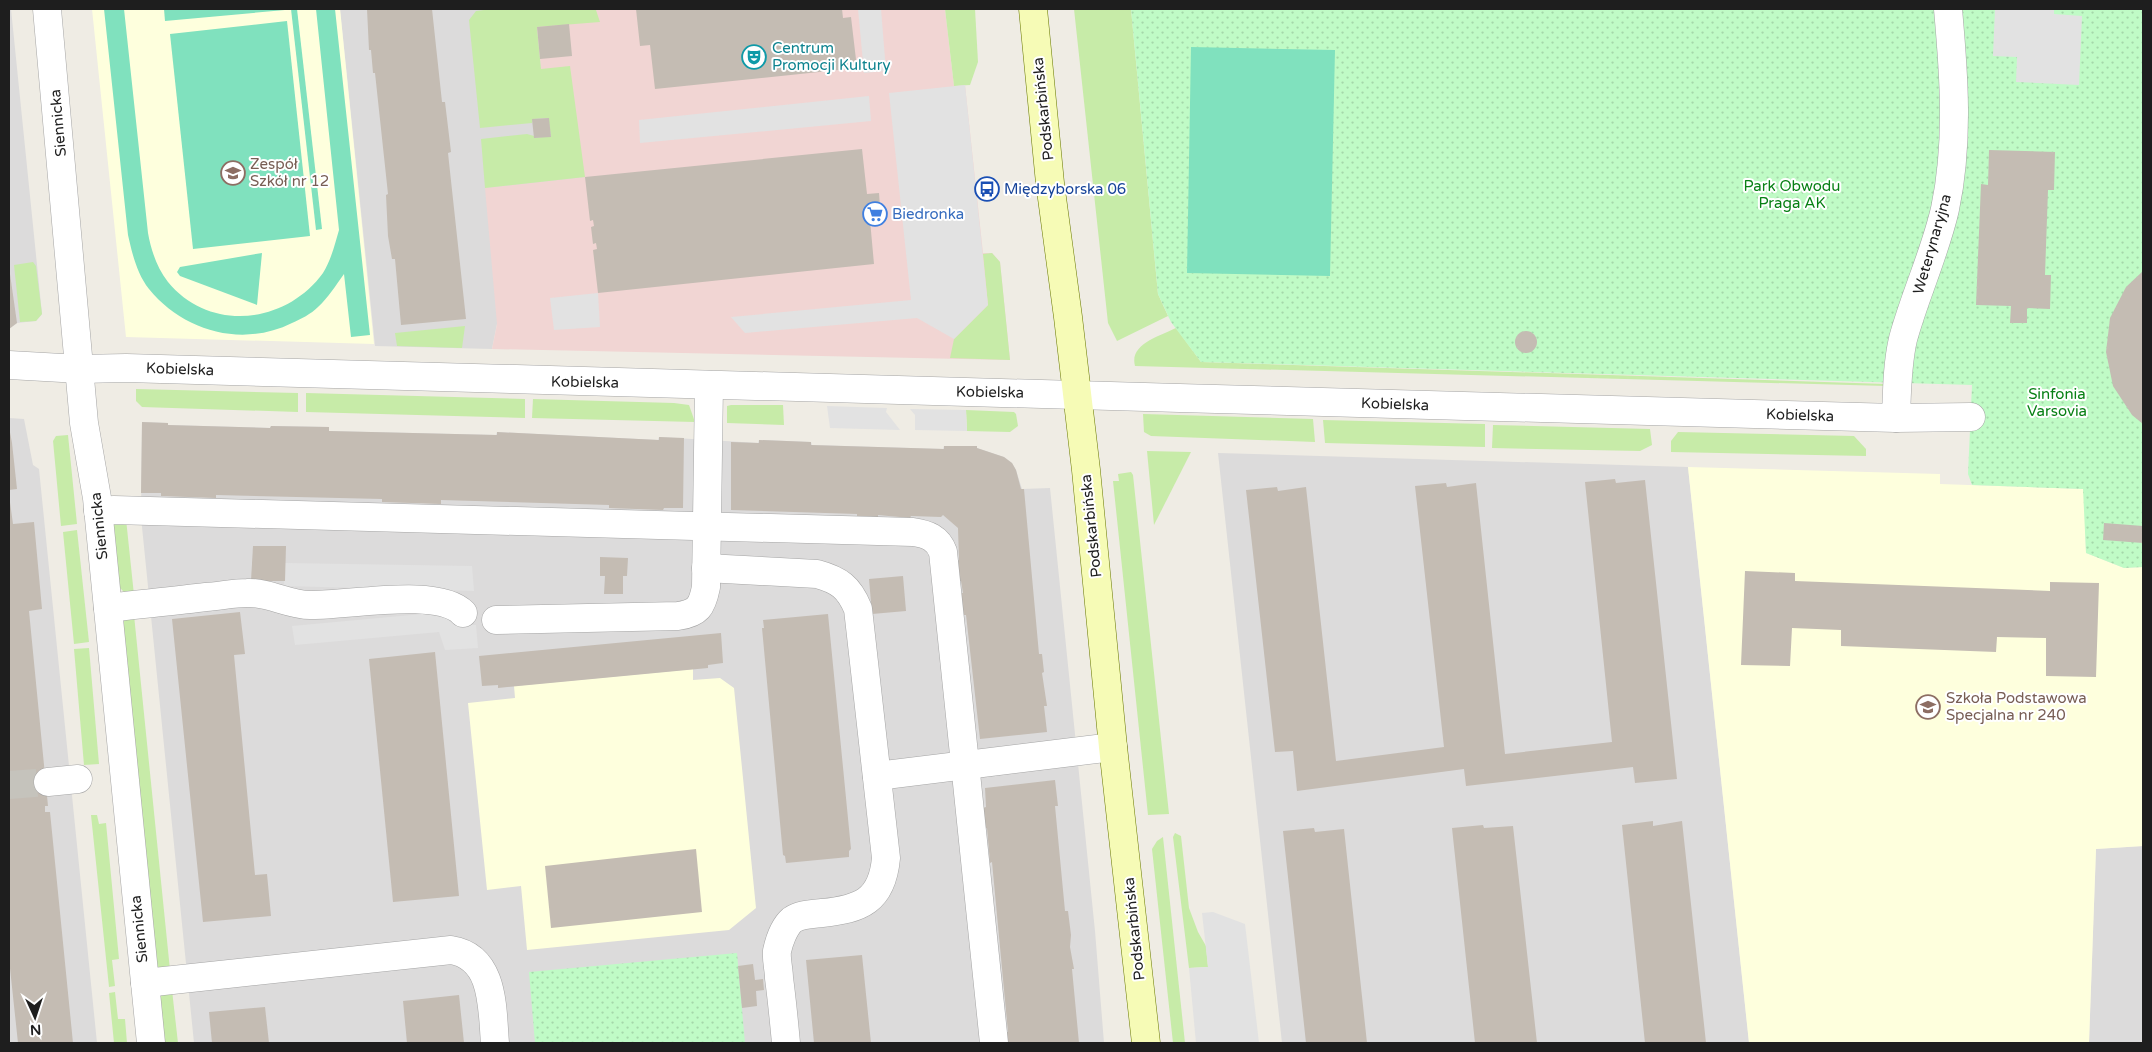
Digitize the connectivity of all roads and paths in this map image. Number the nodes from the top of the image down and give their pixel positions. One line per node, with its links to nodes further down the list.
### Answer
1 (48, 9): 5 (street, Siennicka)
2 (1033, 9): 7 (street, Podskarbińska)
3 (1948, 9): 9 (street, Weterynaryjna)
4 (9, 365): 5 (street, Kobielska)
5 (80, 369): 6 (street, Kobielska); 10 (street, Siennicka)
6 (709, 385): 7 (street, Kobielska); 11 (street)
7 (1077, 394): 9 (street, Kobielska); 16 (street, Podskarbińska)
8 (1971, 417): 9 (street, Kobielska)
9 (1896, 418)
10 (98, 511): 11 (street); 13 (street, Siennicka)
11 (706, 525): 12 (street); 17 (street)
12 (706, 568): 15 (street); 18 (street)
13 (108, 608): 14 (street); 21 (street, Siennicka)
14 (462, 613)
15 (496, 620)
16 (1113, 747): 17 (street); 26 (street, Podskarbińska)
17 (965, 765): 18 (street); 25 (street)
18 (877, 776): 24 (street)
19 (78, 779): 20 (street)
20 (48, 782)
21 (145, 983): 22 (street, Siennicka); 23 (street)
22 (151, 1043)
23 (495, 1043)
24 (786, 1043)
25 (994, 1043)
26 (1146, 1043)

